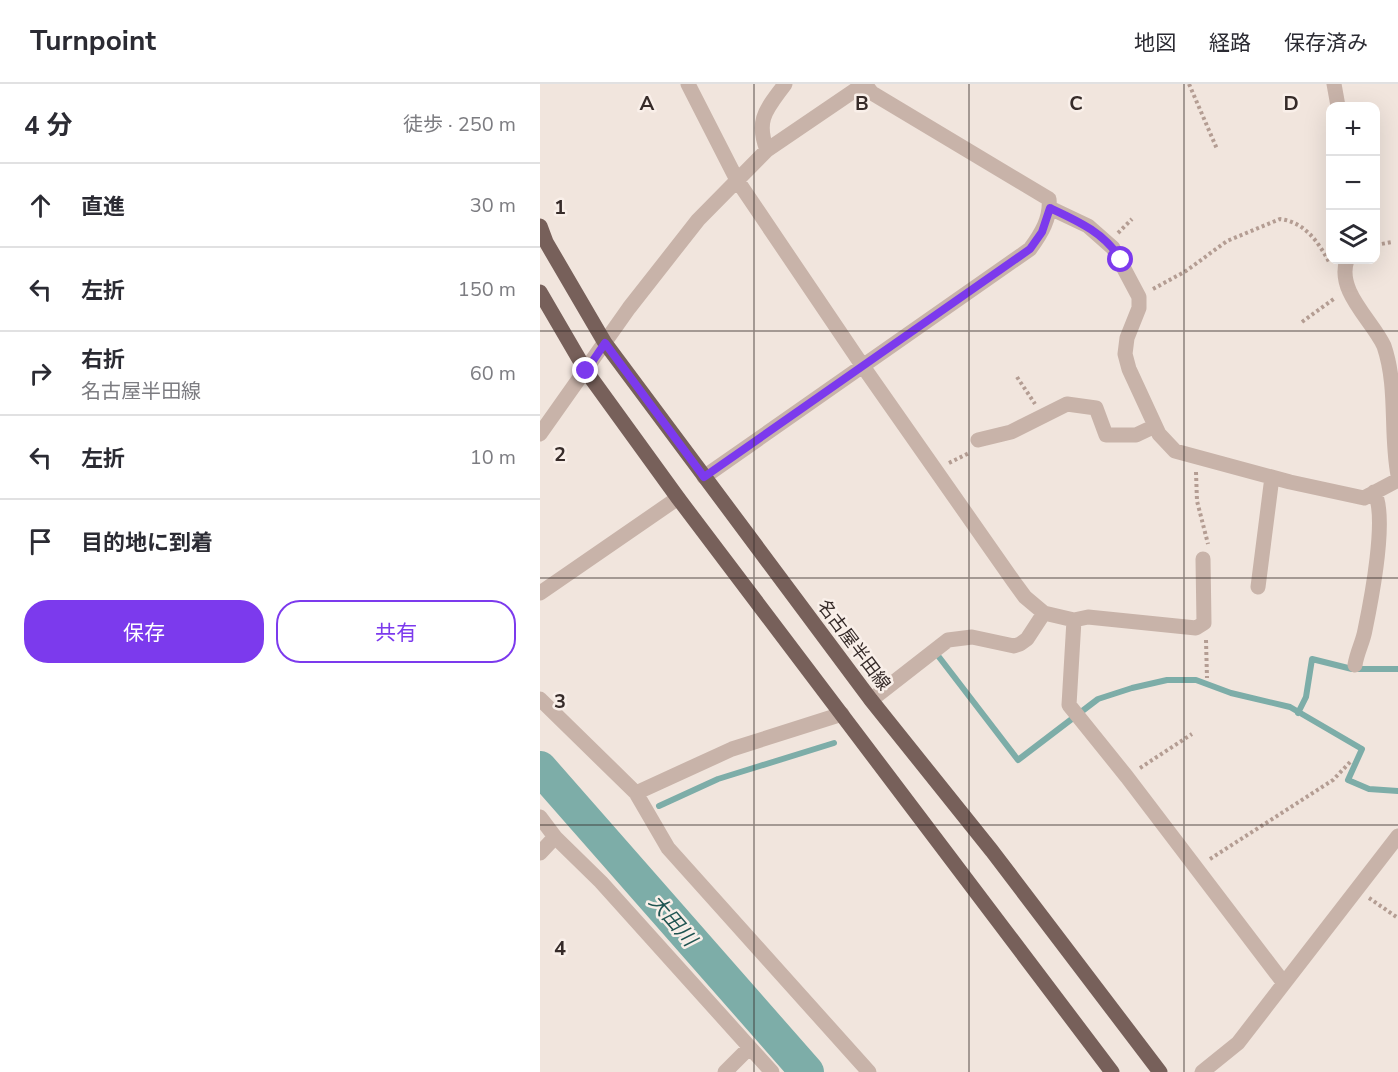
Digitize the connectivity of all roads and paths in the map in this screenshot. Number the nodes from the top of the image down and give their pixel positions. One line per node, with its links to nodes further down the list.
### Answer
1 (688, 84): 9 (street)
2 (785, 84): 8 (street)
3 (864, 84): 8 (street); 10 (street)
4 (1189, 84): 7 (path)
5 (1334, 84): 6 (street)
6 (1337, 102)
7 (1217, 149)
8 (767, 150): 9 (street)
9 (737, 180): 19 (street); 20 (street)
10 (1050, 208): 17 (street); 20 (street)
11 (540, 226): 19 (main road, 名古屋半田線)
12 (1392, 242): 13 (path)
13 (1380, 244)
14 (1347, 264): 15 (street)
15 (1347, 283): 17 (path); 18 (path); 29 (street)
16 (540, 292): 21 (main road)
17 (1139, 297): 24 (street)
18 (1302, 322)
19 (605, 343): 21 (street); 30 (main road, 名古屋半田線)
20 (862, 365): 28 (street); 30 (street)
21 (586, 371): 25 (street); 34 (main road)
22 (1017, 377): 23 (path)
23 (1043, 416): 24 (street); 26 (street)
24 (1155, 426): 27 (street)
25 (540, 434)
26 (978, 440): 28 (path)
27 (1196, 456): 31 (street); 35 (path)
28 (937, 473): 38 (street)
29 (1398, 475)
30 (704, 477): 44 (main road, 名古屋半田線)
31 (1272, 477): 33 (street); 36 (street)
32 (1398, 480): 33 (street)
33 (1374, 492): 41 (street)
34 (678, 498): 37 (street); 45 (main road)
35 (1203, 559): 40 (street)
36 (1258, 587)
37 (540, 593)
38 (1044, 613): 39 (street); 44 (street)
39 (1074, 620): 40 (street); 48 (street)
40 (1201, 625): 42 (path)
41 (1355, 665)
42 (1207, 678)
43 (540, 699): 49 (street)
44 (871, 700): 63 (main road, 名古屋半田線)
45 (842, 714): 49 (street); 62 (main road)
46 (1192, 734): 48 (path)
47 (1352, 760): 54 (path)
48 (1127, 777): 54 (street)
49 (636, 793): 61 (street)
50 (540, 817): 52 (street)
51 (1398, 836): 55 (street)
52 (555, 837): 53 (street); 58 (street)
53 (540, 853)
54 (1196, 868): 57 (street)
55 (1356, 890): 56 (path); 57 (street)
56 (1398, 918)
57 (1283, 982): 64 (street)
58 (749, 1048): 59 (street); 60 (street)
59 (725, 1072)
60 (772, 1072)
61 (869, 1072)
62 (1112, 1072)
63 (1160, 1072)
64 (1202, 1072)

